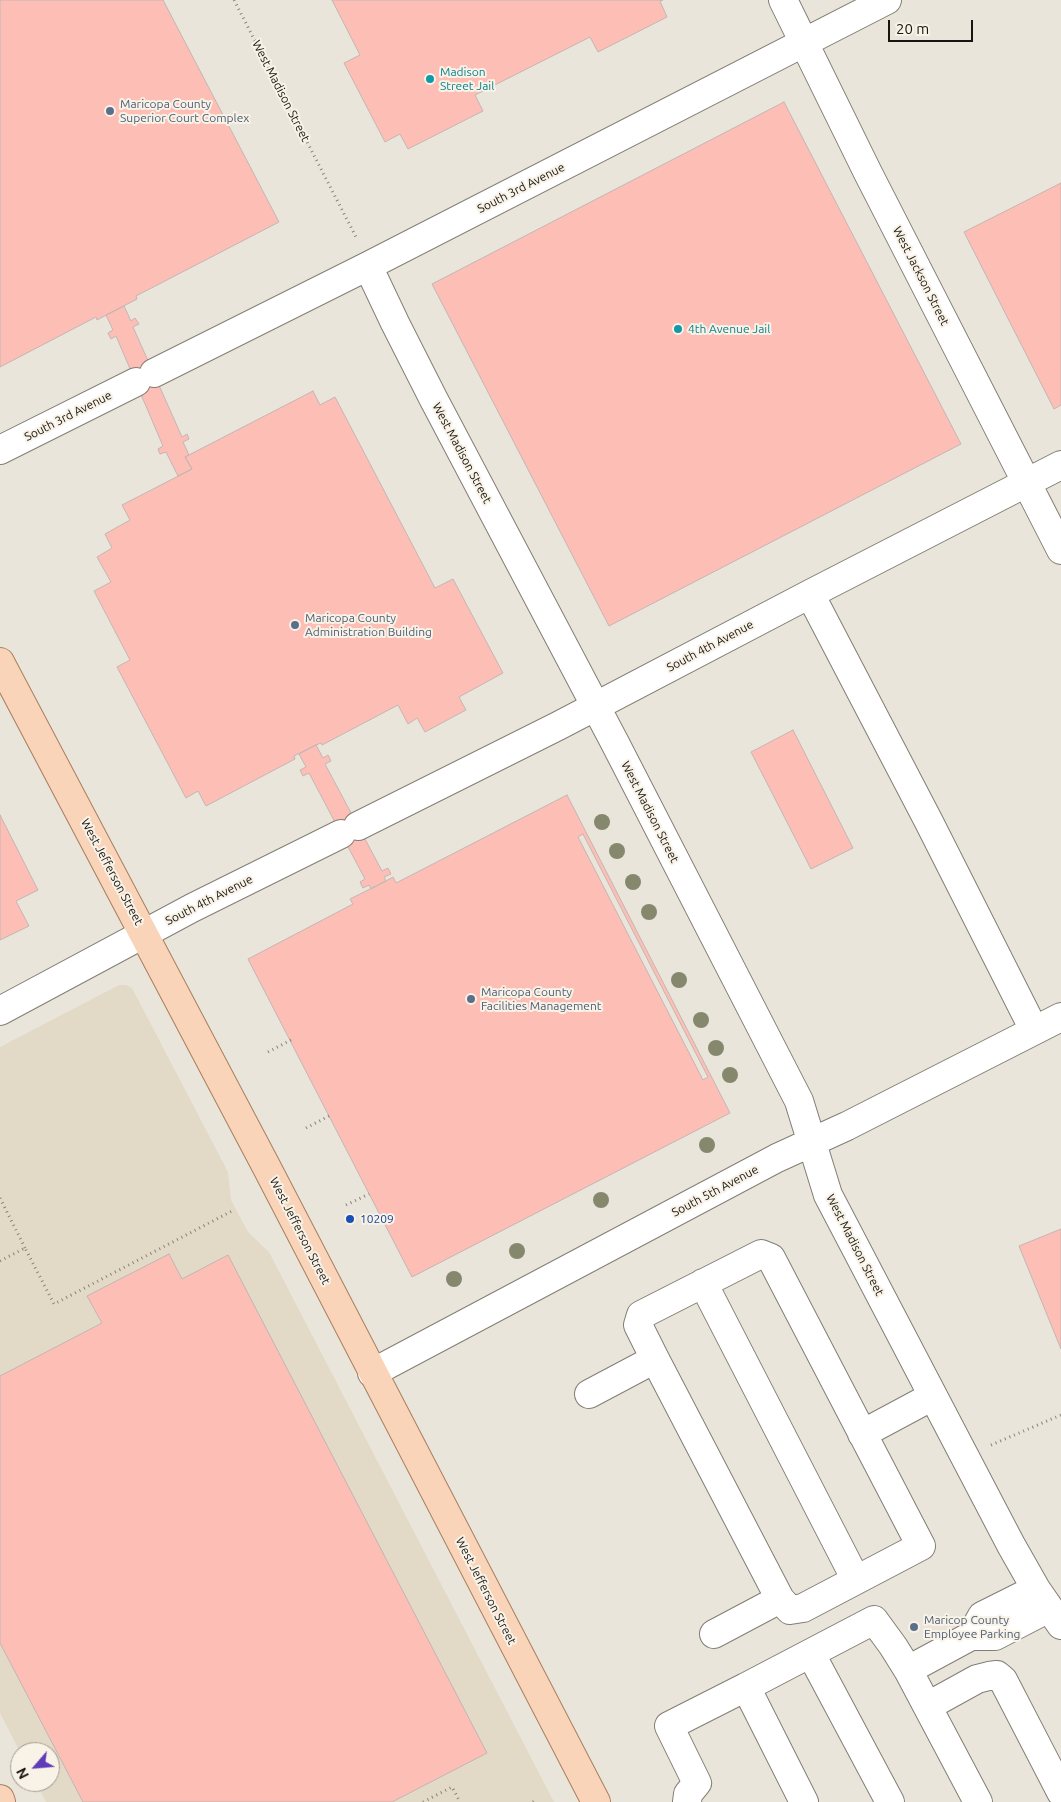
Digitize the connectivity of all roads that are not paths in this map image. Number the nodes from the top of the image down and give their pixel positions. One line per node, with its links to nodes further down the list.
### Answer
1 (783, 0): 3 (street, West Jackson Street)
2 (887, 0): 3 (street, South 3rd Avenue)
3 (804, 43): 4 (street, South 3rd Avenue); 7 (street, West Jackson Street)
4 (368, 266): 5 (street, South 3rd Avenue); 11 (street, West Madison Street)
5 (0, 450)
6 (1061, 465): 7 (street, South 4th Avenue)
7 (1026, 483): 8 (street, West Jackson Street); 9 (street, South 4th Avenue)
8 (1061, 550)
9 (810, 594): 11 (street, South 4th Avenue); 15 (street)
10 (0, 662): 12 (main road, West Jefferson Street)
11 (595, 706): 12 (street, South 4th Avenue); 16 (street, West Madison Street)
12 (144, 934): 13 (street, South 4th Avenue); 19 (main road, West Jefferson Street)
13 (0, 1011)
14 (1061, 1017): 15 (street, South 5th Avenue)
15 (1034, 1030): 16 (street, South 5th Avenue)
16 (811, 1142): 19 (street, South 5th Avenue); 21 (street, West Madison Street)
17 (703, 1283): 18 (street); 22 (street); 23 (street)
18 (655, 1359): 20 (street); 24 (street)
19 (372, 1373): 32 (main road, West Jefferson Street)
20 (589, 1394)
21 (933, 1396): 22 (street); 25 (street, West Madison Street)
22 (862, 1434): 23 (street)
23 (856, 1580): 24 (street)
24 (780, 1599): 26 (street)
25 (1049, 1607): 28 (street)
26 (714, 1634)
27 (811, 1654): 28 (street); 29 (street); 35 (street)
28 (908, 1670): 30 (street)
29 (748, 1691): 33 (street); 34 (street)
30 (928, 1706): 31 (street); 36 (street)
31 (1061, 1792)
32 (596, 1802)
33 (687, 1802)
34 (804, 1802)
35 (890, 1802)
36 (978, 1802)

